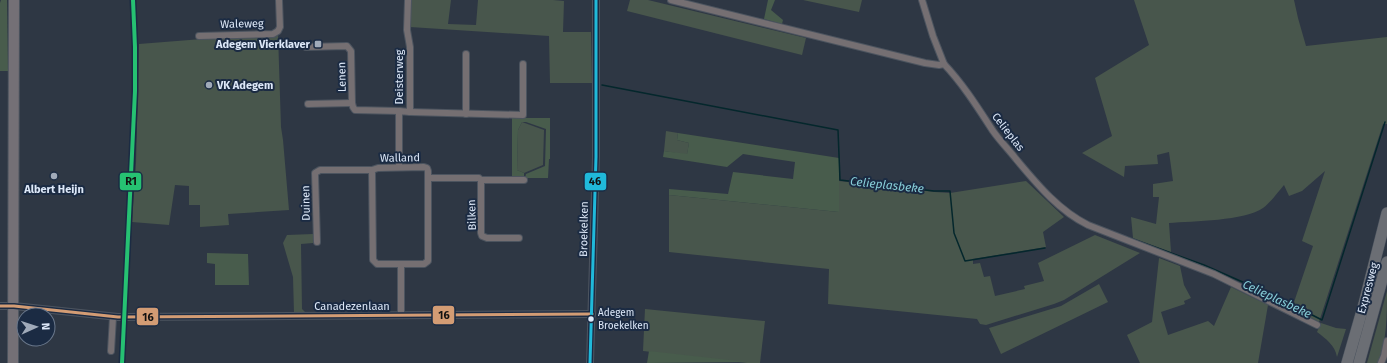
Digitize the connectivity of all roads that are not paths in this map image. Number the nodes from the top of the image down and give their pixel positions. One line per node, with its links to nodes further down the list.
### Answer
1 (14, 0): 28 (main road)
2 (279, 0): 7 (street, Waleweg)
3 (408, 0): 15 (street, Deisterweg)
4 (596, 0): 29 (street, Broekelken)
5 (671, 0): 11 (street)
6 (922, 0): 11 (street)
7 (198, 36)
8 (306, 47): 12 (street, Lenen)
9 (466, 54): 16 (street)
10 (523, 64): 16 (street)
11 (944, 64): 32 (street, Celieplas)
12 (352, 103): 13 (street, Lenen); 14 (street, Lenen)
13 (308, 104)
14 (399, 111): 15 (street, Deisterweg); 17 (street, Deisterweg)
15 (410, 112): 16 (street)
16 (466, 114)
17 (399, 167): 18 (street, Walland); 19 (street, Walland)
18 (372, 170): 24 (street, Duinen); 26 (street, Walland)
19 (428, 178): 20 (street); 26 (street, Walland)
20 (481, 180): 21 (street); 23 (street, Bilken)
21 (524, 180)
22 (1387, 213): 38 (highway, Expresweg)
23 (519, 238)
24 (317, 242)
25 (1387, 262): 39 (highway, Expresweg)
26 (400, 264): 30 (street)
27 (0, 306): 28 (street, Canadezenlaan)
28 (14, 306): 31 (street, Canadezenlaan); 36 (main road)
29 (592, 314): 30 (street, Canadezenlaan); 37 (street, Broekelken)
30 (401, 315): 31 (street, Canadezenlaan)
31 (113, 317): 34 (street)
32 (1317, 325)
33 (1387, 341): 35 (street)
34 (111, 351)
35 (1383, 362)
36 (14, 363)
37 (590, 363)
38 (1347, 363)
39 (1359, 363)

